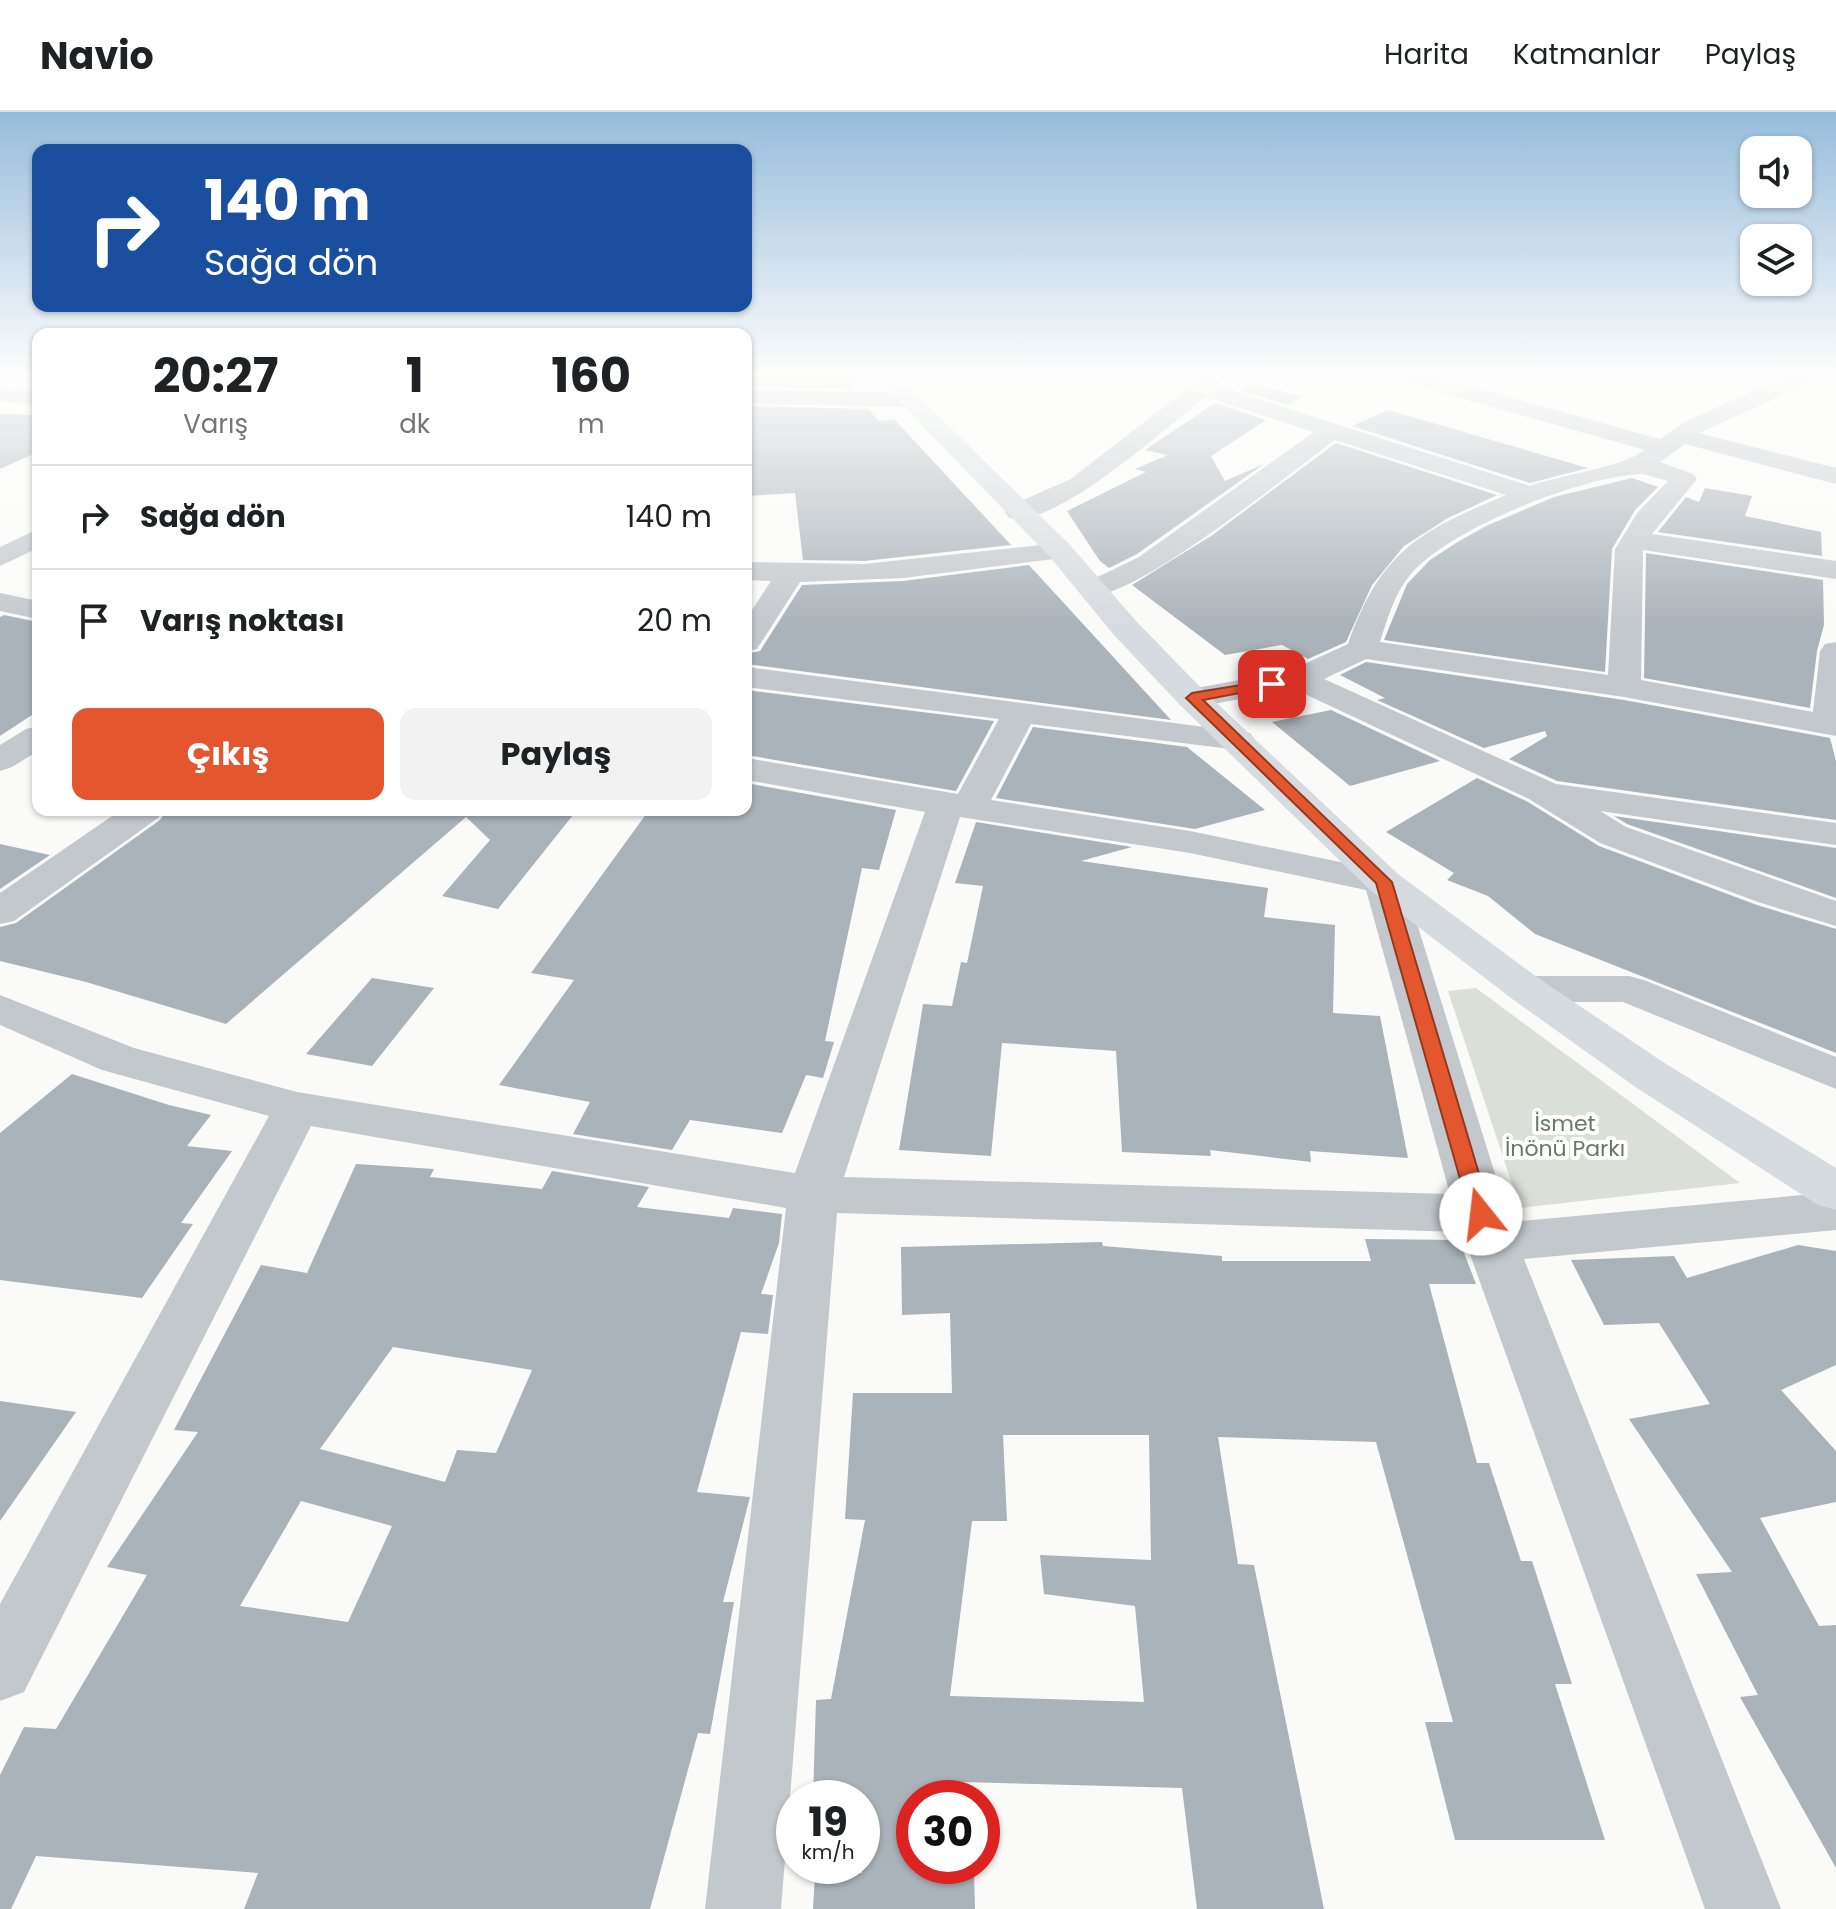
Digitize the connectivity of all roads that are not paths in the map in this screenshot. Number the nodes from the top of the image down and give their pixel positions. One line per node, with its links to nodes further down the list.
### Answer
1 (970, 460): 10 (main road)
2 (1111, 460): 10 (street)
3 (1291, 460): 18 (street)
4 (1426, 460): 9 (street)
5 (1647, 460): 7 (street)
6 (1759, 460): 8 (street)
7 (1638, 466): 9 (street); 12 (street)
8 (1836, 476)
9 (1531, 495): 22 (street)
10 (1018, 512): 13 (main road)
11 (32, 540): 14 (street)
12 (1633, 540): 15 (street); 26 (street)
13 (1060, 551): 17 (street); 18 (main road)
14 (0, 558)
15 (1836, 570)
16 (752, 572): 17 (street)
17 (790, 575): 21 (street)
18 (1093, 590): 27 (main road)
19 (0, 602): 20 (street)
20 (32, 609)
21 (752, 633)
22 (1362, 649): 25 (street); 26 (street)
23 (1836, 651): 29 (street)
24 (752, 678): 28 (street)
25 (1298, 679): 27 (street); 34 (street)
26 (1624, 687): 29 (street)
27 (1192, 698): 31 (main road)
28 (1019, 714): 31 (street); 35 (street)
29 (1833, 726)
30 (32, 740): 32 (street)
31 (1238, 740): 38 (main road)
32 (0, 760)
33 (752, 770): 35 (street)
34 (1542, 791): 37 (street); 40 (street)
35 (958, 804): 38 (street); 46 (street)
36 (136, 816): 39 (street)
37 (1836, 834)
38 (1384, 882): 41 (main road); 48 (street)
39 (0, 912)
40 (1836, 914)
41 (1526, 989): 43 (street); 45 (main road)
42 (0, 1009): 44 (street)
43 (1836, 1074)
44 (297, 1108): 46 (street); 49 (street)
45 (1836, 1192)
46 (813, 1194): 48 (street); 50 (street)
47 (1836, 1211): 48 (street)
48 (1486, 1229): 51 (street)
49 (0, 1669)
50 (743, 1909)
51 (1743, 1909)

